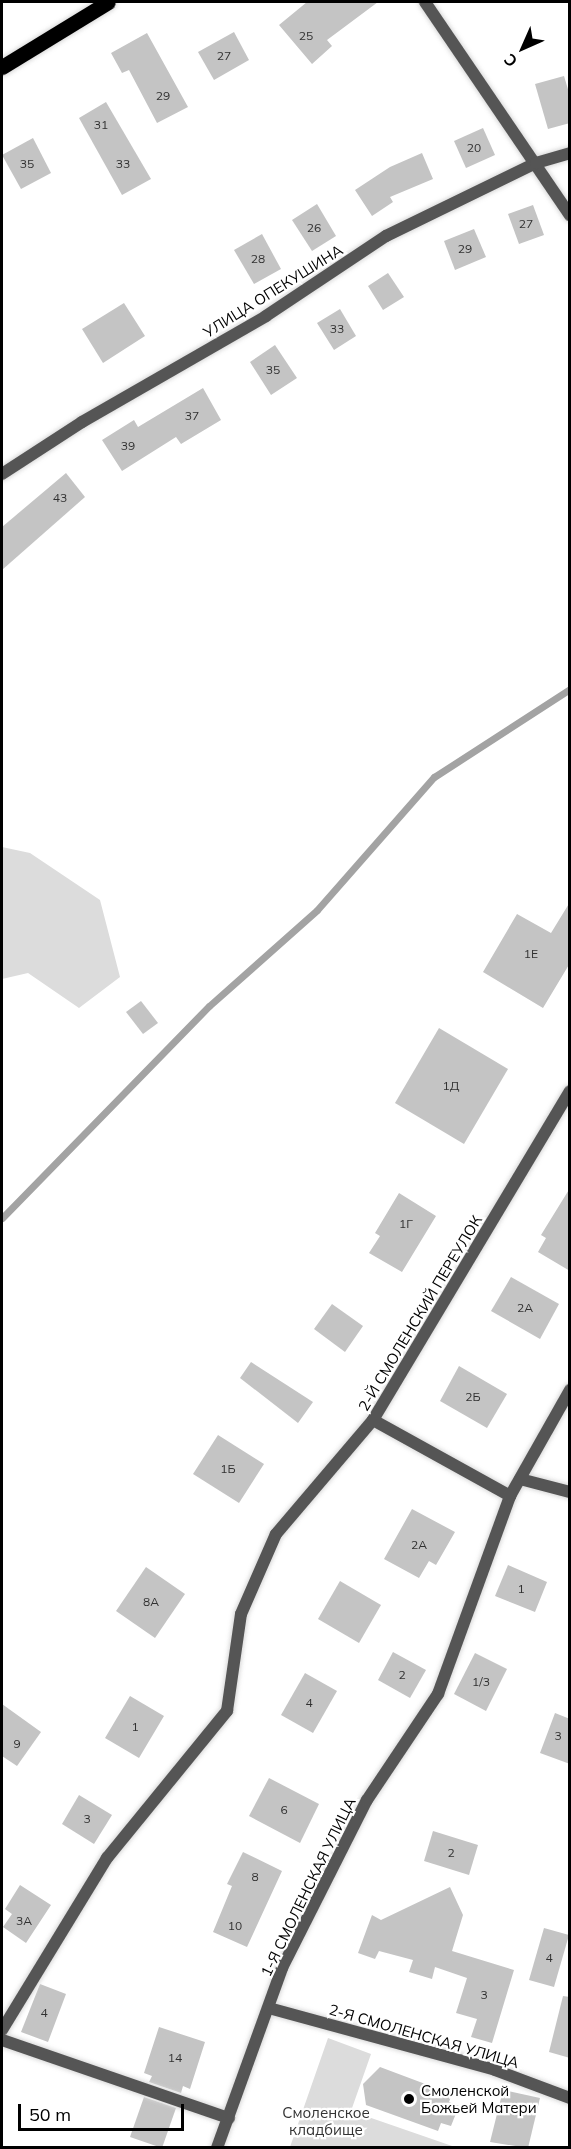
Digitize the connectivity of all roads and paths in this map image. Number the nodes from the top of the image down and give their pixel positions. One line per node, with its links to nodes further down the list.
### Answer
1 (108, 2): 3 (main road)
2 (425, 2): 5 (street)
3 (2, 67)
4 (570, 153): 5 (street, УЛИЦА ОПЕКУШИНА)
5 (536, 163): 6 (street); 7 (street, УЛИЦА ОПЕКУШИНА)
6 (570, 215)
7 (2, 474)
8 (570, 1091): 10 (street, 2-Й СМОЛЕНСКИЙ ПЕРЕУЛОК)
9 (570, 1390): 11 (street, 1-Я СМОЛЕНСКАЯ УЛИЦА)
10 (373, 1420): 13 (street); 15 (street, 2-Й СМОЛЕНСКИЙ ПЕРЕУЛОК)
11 (520, 1479): 12 (street); 13 (street, 1-Я СМОЛЕНСКАЯ УЛИЦА)
12 (570, 1492)
13 (510, 1496): 14 (street, 1-Я СМОЛЕНСКАЯ УЛИЦА)
14 (268, 2007): 17 (street, 2-Я СМОЛЕНСКАЯ УЛИЦА); 18 (street, 1-Я СМОЛЕНСКАЯ УЛИЦА)
15 (2, 2030)
16 (2, 2040): 18 (street)
17 (570, 2098)
18 (229, 2118): 19 (street, 1-Я СМОЛЕНСКАЯ УЛИЦА)
19 (217, 2148)

